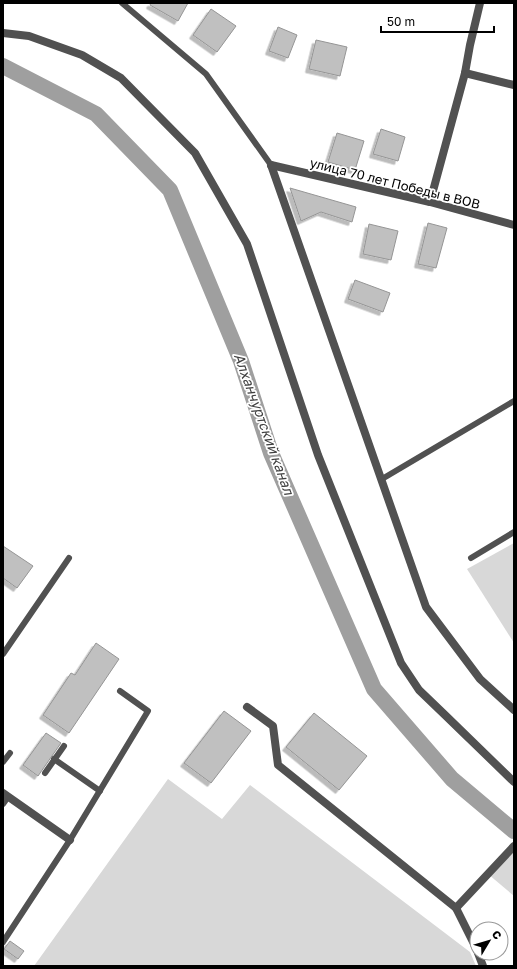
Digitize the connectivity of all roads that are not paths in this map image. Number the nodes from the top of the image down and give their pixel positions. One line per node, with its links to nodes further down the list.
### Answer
1 (122, 3): 6 (lane)
2 (480, 3): 4 (street)
3 (3, 33): 23 (street)
4 (465, 73): 5 (street); 7 (street)
5 (514, 85)
6 (271, 166): 7 (street, улица 70 лет Победы в ВОВ); 10 (street)
7 (430, 202): 8 (street, улица 70 лет Победы в ВОВ)
8 (514, 225)
9 (514, 401): 10 (lane)
10 (382, 479): 17 (street)
11 (514, 532): 13 (lane)
12 (69, 558): 14 (lane)
13 (471, 558)
14 (3, 654)
15 (120, 691): 24 (lane)
16 (247, 707): 29 (street)
17 (514, 710)
18 (64, 746): 20 (lane)
19 (10, 753): 21 (lane)
20 (54, 759): 22 (lane); 24 (lane)
21 (3, 762)
22 (45, 773)
23 (514, 782)
24 (100, 791): 27 (lane)
25 (6, 795): 26 (lane); 27 (street)
26 (3, 804)
27 (70, 840): 31 (lane)
28 (514, 846): 29 (street)
29 (456, 908): 30 (street)
30 (469, 935)
31 (3, 942)

